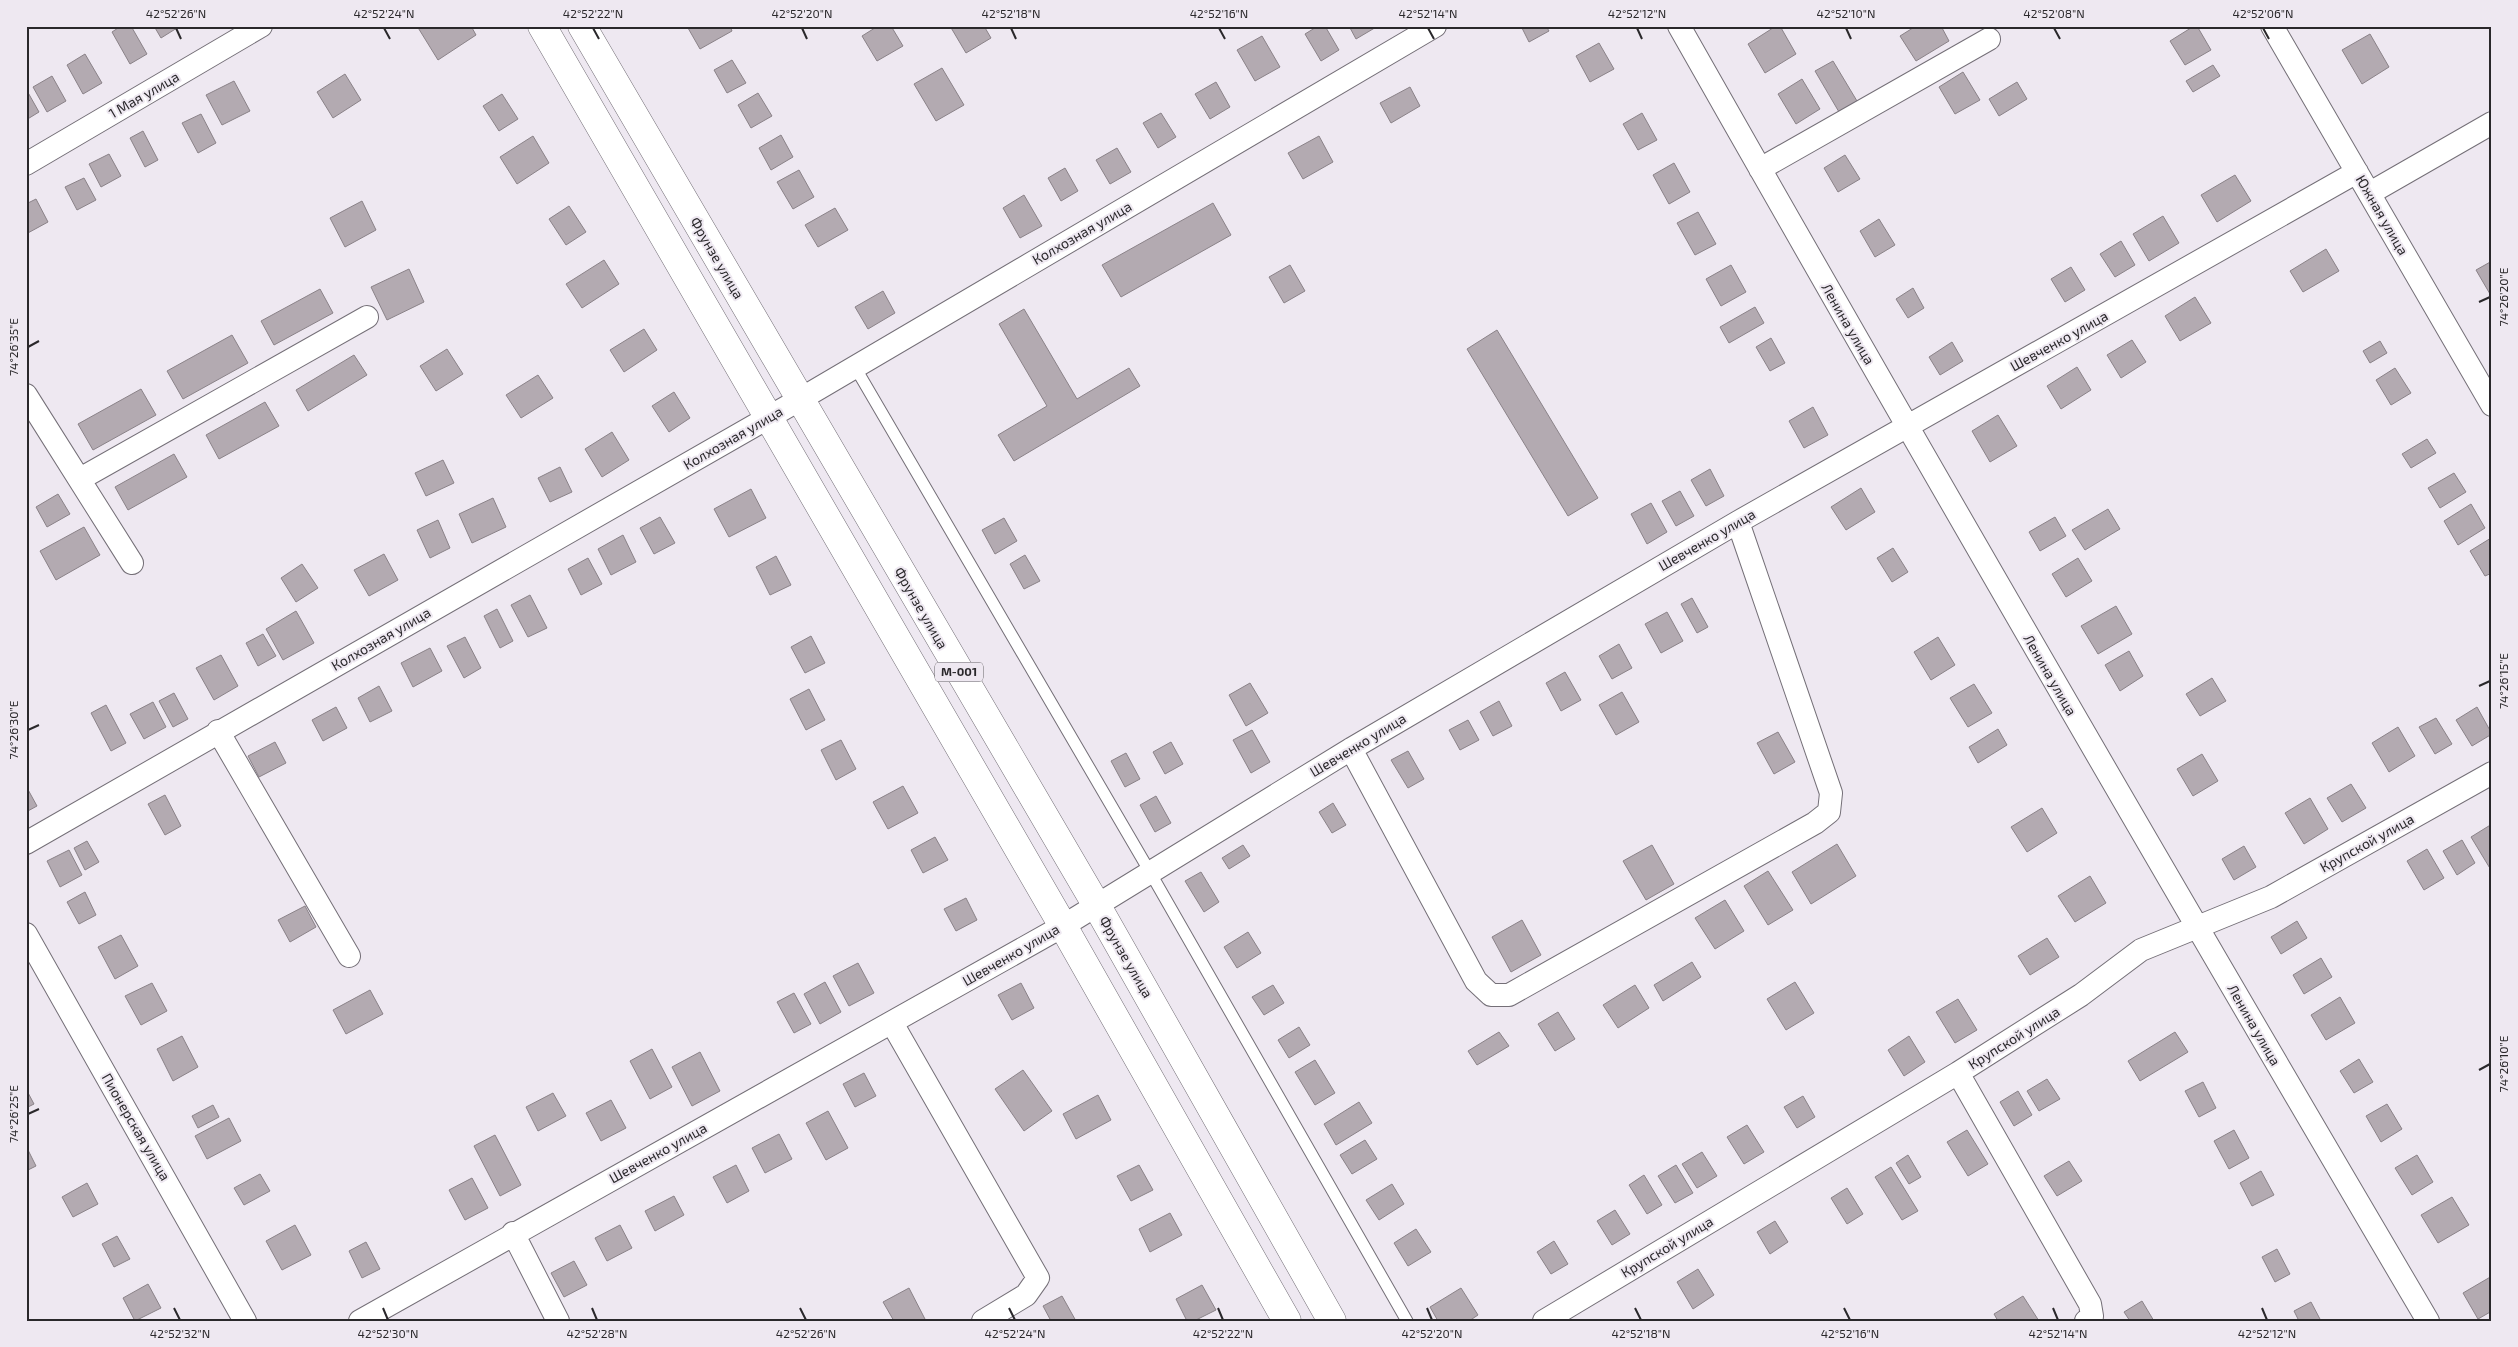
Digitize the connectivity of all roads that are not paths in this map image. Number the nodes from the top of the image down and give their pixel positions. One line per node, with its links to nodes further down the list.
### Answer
1 (261, 26): 9 (street, 1 Мая улица)
2 (542, 26): 18 (main road, M-001)
3 (582, 26): 16 (main road, Фрунзе улица / M-001)
4 (1435, 26): 14 (street, Колхозная улица)
5 (1679, 26): 10 (street, Ленина улица)
6 (2272, 26): 11 (street, Южная улица)
7 (1989, 38): 10 (street)
8 (2492, 123): 12 (street)
9 (26, 164)
10 (1760, 169): 19 (street, Ленина улица)
11 (2358, 172): 12 (street, Южная улица); 19 (street, Шевченко улица)
12 (2370, 193): 17 (street, Южная улица)
13 (368, 317): 20 (street)
14 (855, 367): 16 (street, Колхозная улица); 27 (lane)
15 (26, 395): 20 (street)
16 (799, 400): 18 (street, Колхозная улица); 28 (main road, Фрунзе улица / M-001)
17 (2492, 405)
18 (767, 418): 23 (street, Колхозная улица); 29 (main road, M-001)
19 (1907, 427): 21 (street, Шевченко улица); 30 (street, Ленина улица)
20 (80, 479): 22 (street)
21 (1738, 522): 24 (street, Шевченко улица); 24 (street)
22 (132, 563)
23 (218, 731): 26 (street, Колхозная улица); 32 (street)
24 (1351, 749): 27 (street, Шевченко улица)
25 (2492, 773): 30 (street, Крупской улица)
26 (26, 842)
27 (1150, 872): 28 (street, Шевченко улица); 42 (lane)
28 (1096, 906): 29 (street, Шевченко улица); 41 (main road, Фрунзе улица / M-001)
29 (1063, 926): 33 (street, Шевченко улица); 40 (main road, M-001)
30 (2196, 927): 34 (street, Крупской улица); 45 (street, Ленина улица)
31 (26, 934): 36 (street, Пионерская улица)
32 (349, 956)
33 (892, 1022): 35 (street, Шевченко улица); 39 (street)
34 (1958, 1073): 43 (street, Крупской улица); 44 (street)
35 (513, 1233): 37 (street, Шевченко улица); 38 (street)
36 (245, 1321)
37 (360, 1321)
38 (558, 1321)
39 (983, 1321)
40 (1287, 1321)
41 (1332, 1321)
42 (1407, 1321)
43 (1544, 1321)
44 (2086, 1321)
45 (2428, 1321)

